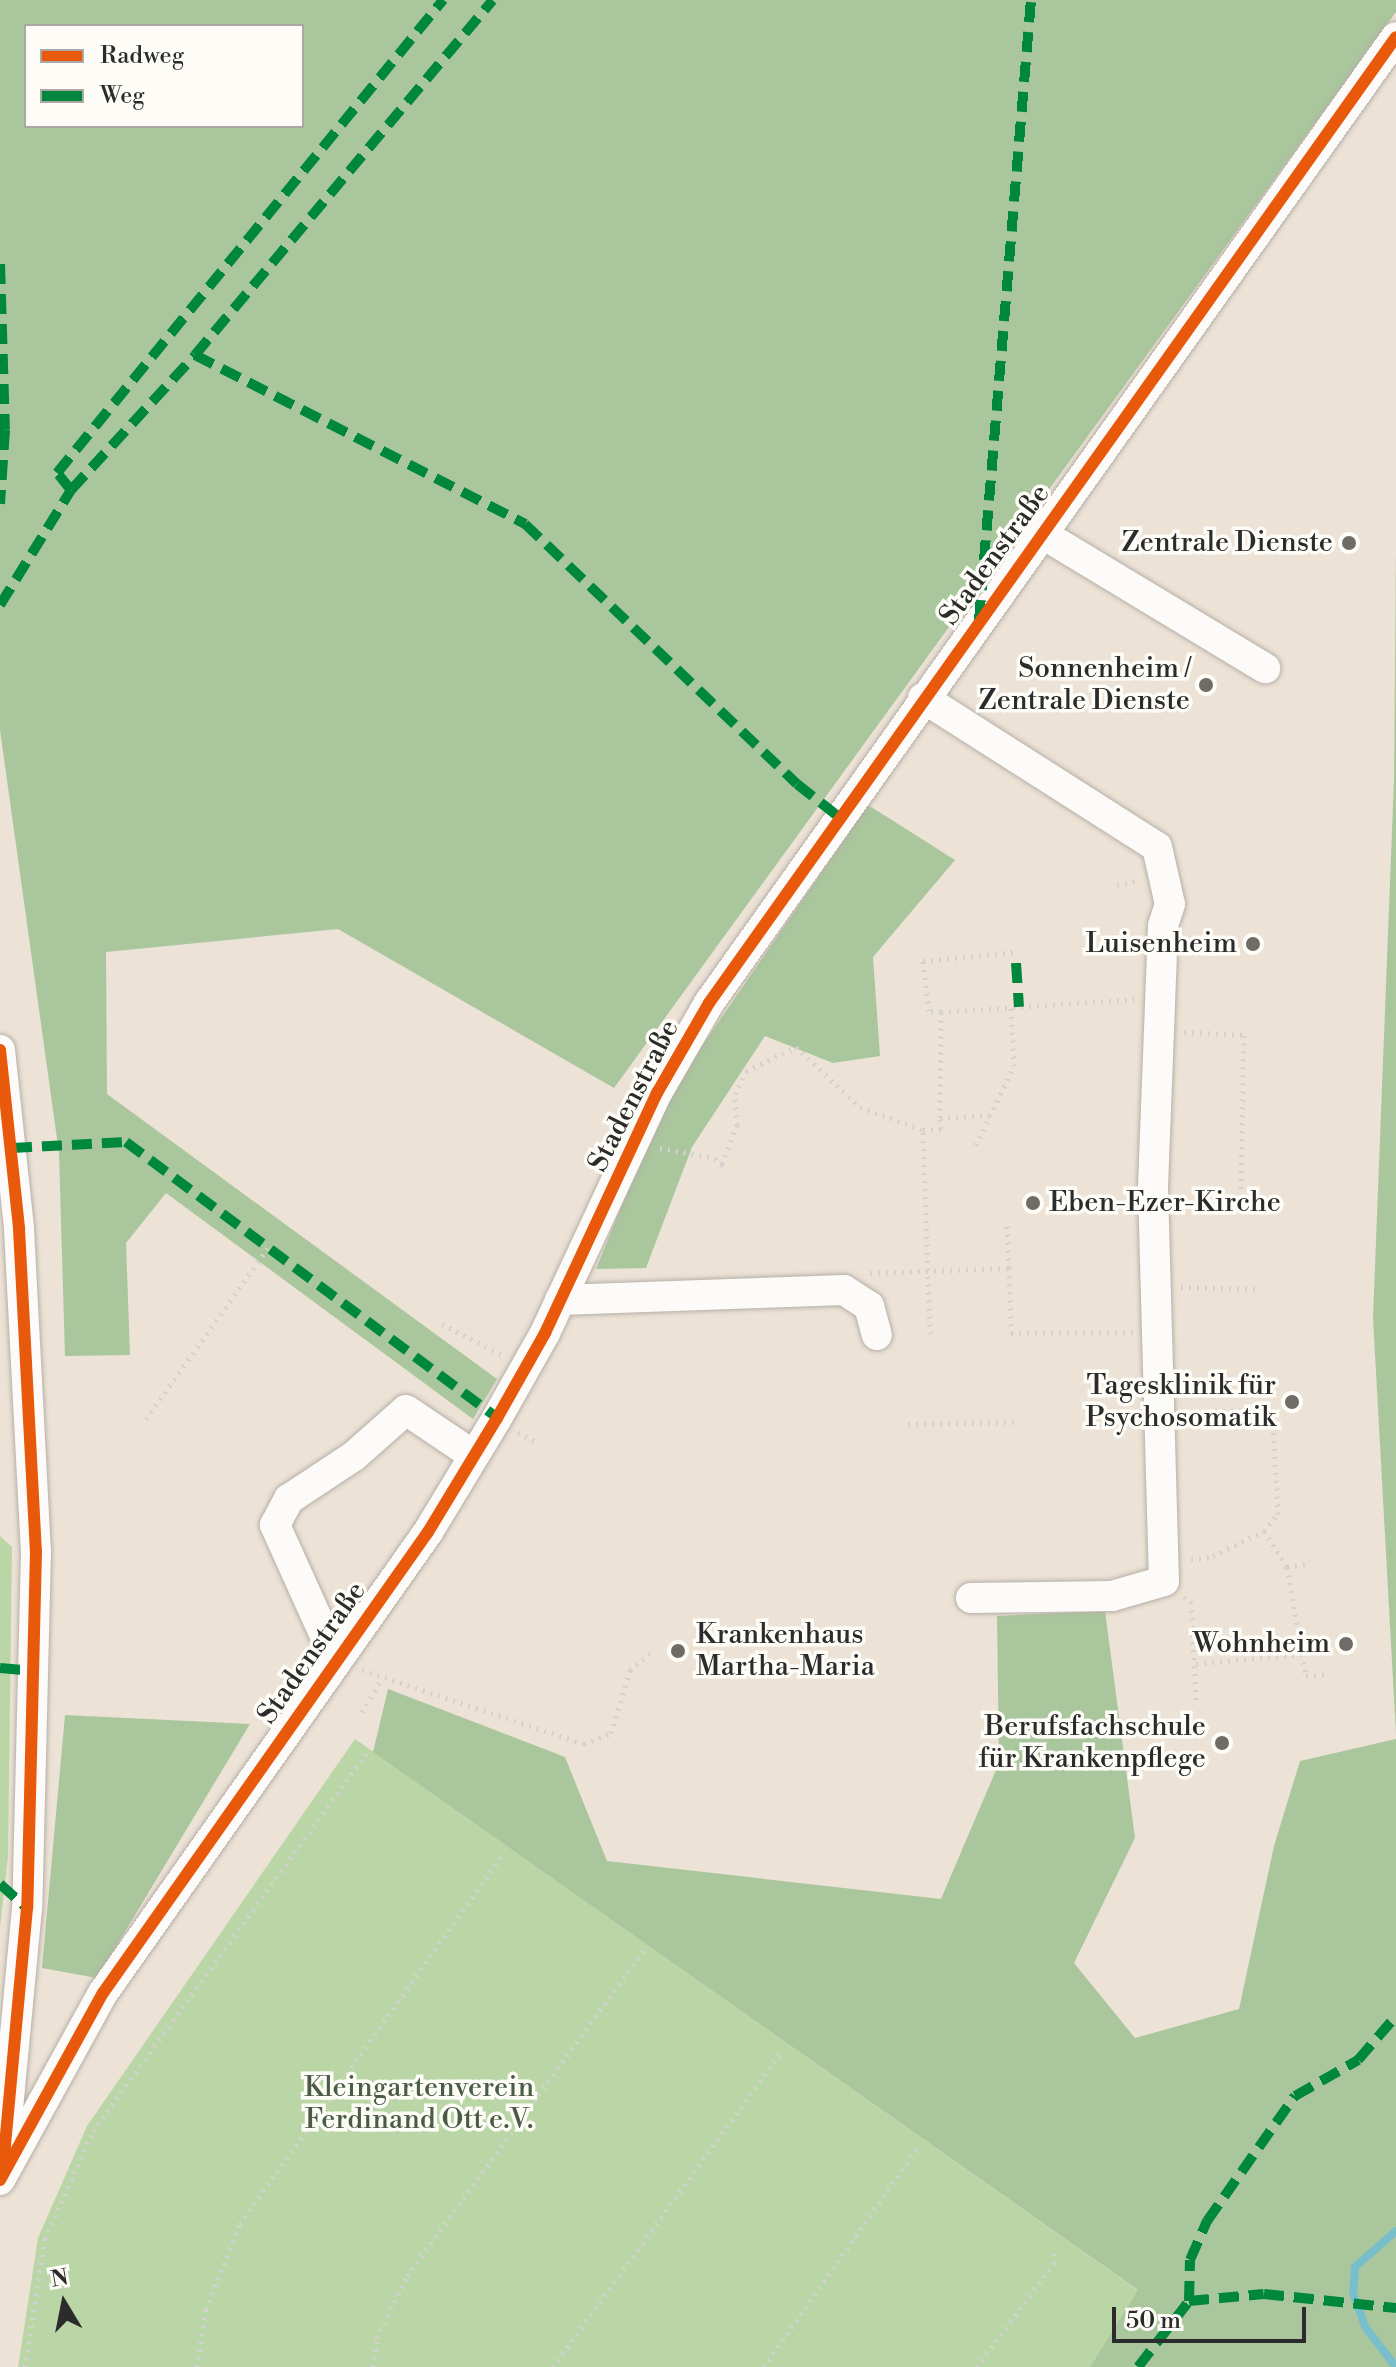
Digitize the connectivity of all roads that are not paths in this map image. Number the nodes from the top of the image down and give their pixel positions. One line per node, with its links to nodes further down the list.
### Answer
1 (1396, 37): 2 (street, Stadenstraße)
2 (1041, 533): 3 (street); 4 (street, Stadenstraße)
3 (1265, 668)
4 (923, 698): 6 (street, Stadenstraße); 9 (street)
5 (0, 1050): 11 (street, Stadenstraße)
6 (560, 1300): 7 (street); 8 (street, Stadenstraße)
7 (877, 1335)
8 (473, 1455): 10 (street, Stadenstraße); 10 (street)
9 (971, 1598)
10 (335, 1658): 11 (street, Stadenstraße)
11 (1, 2177)

